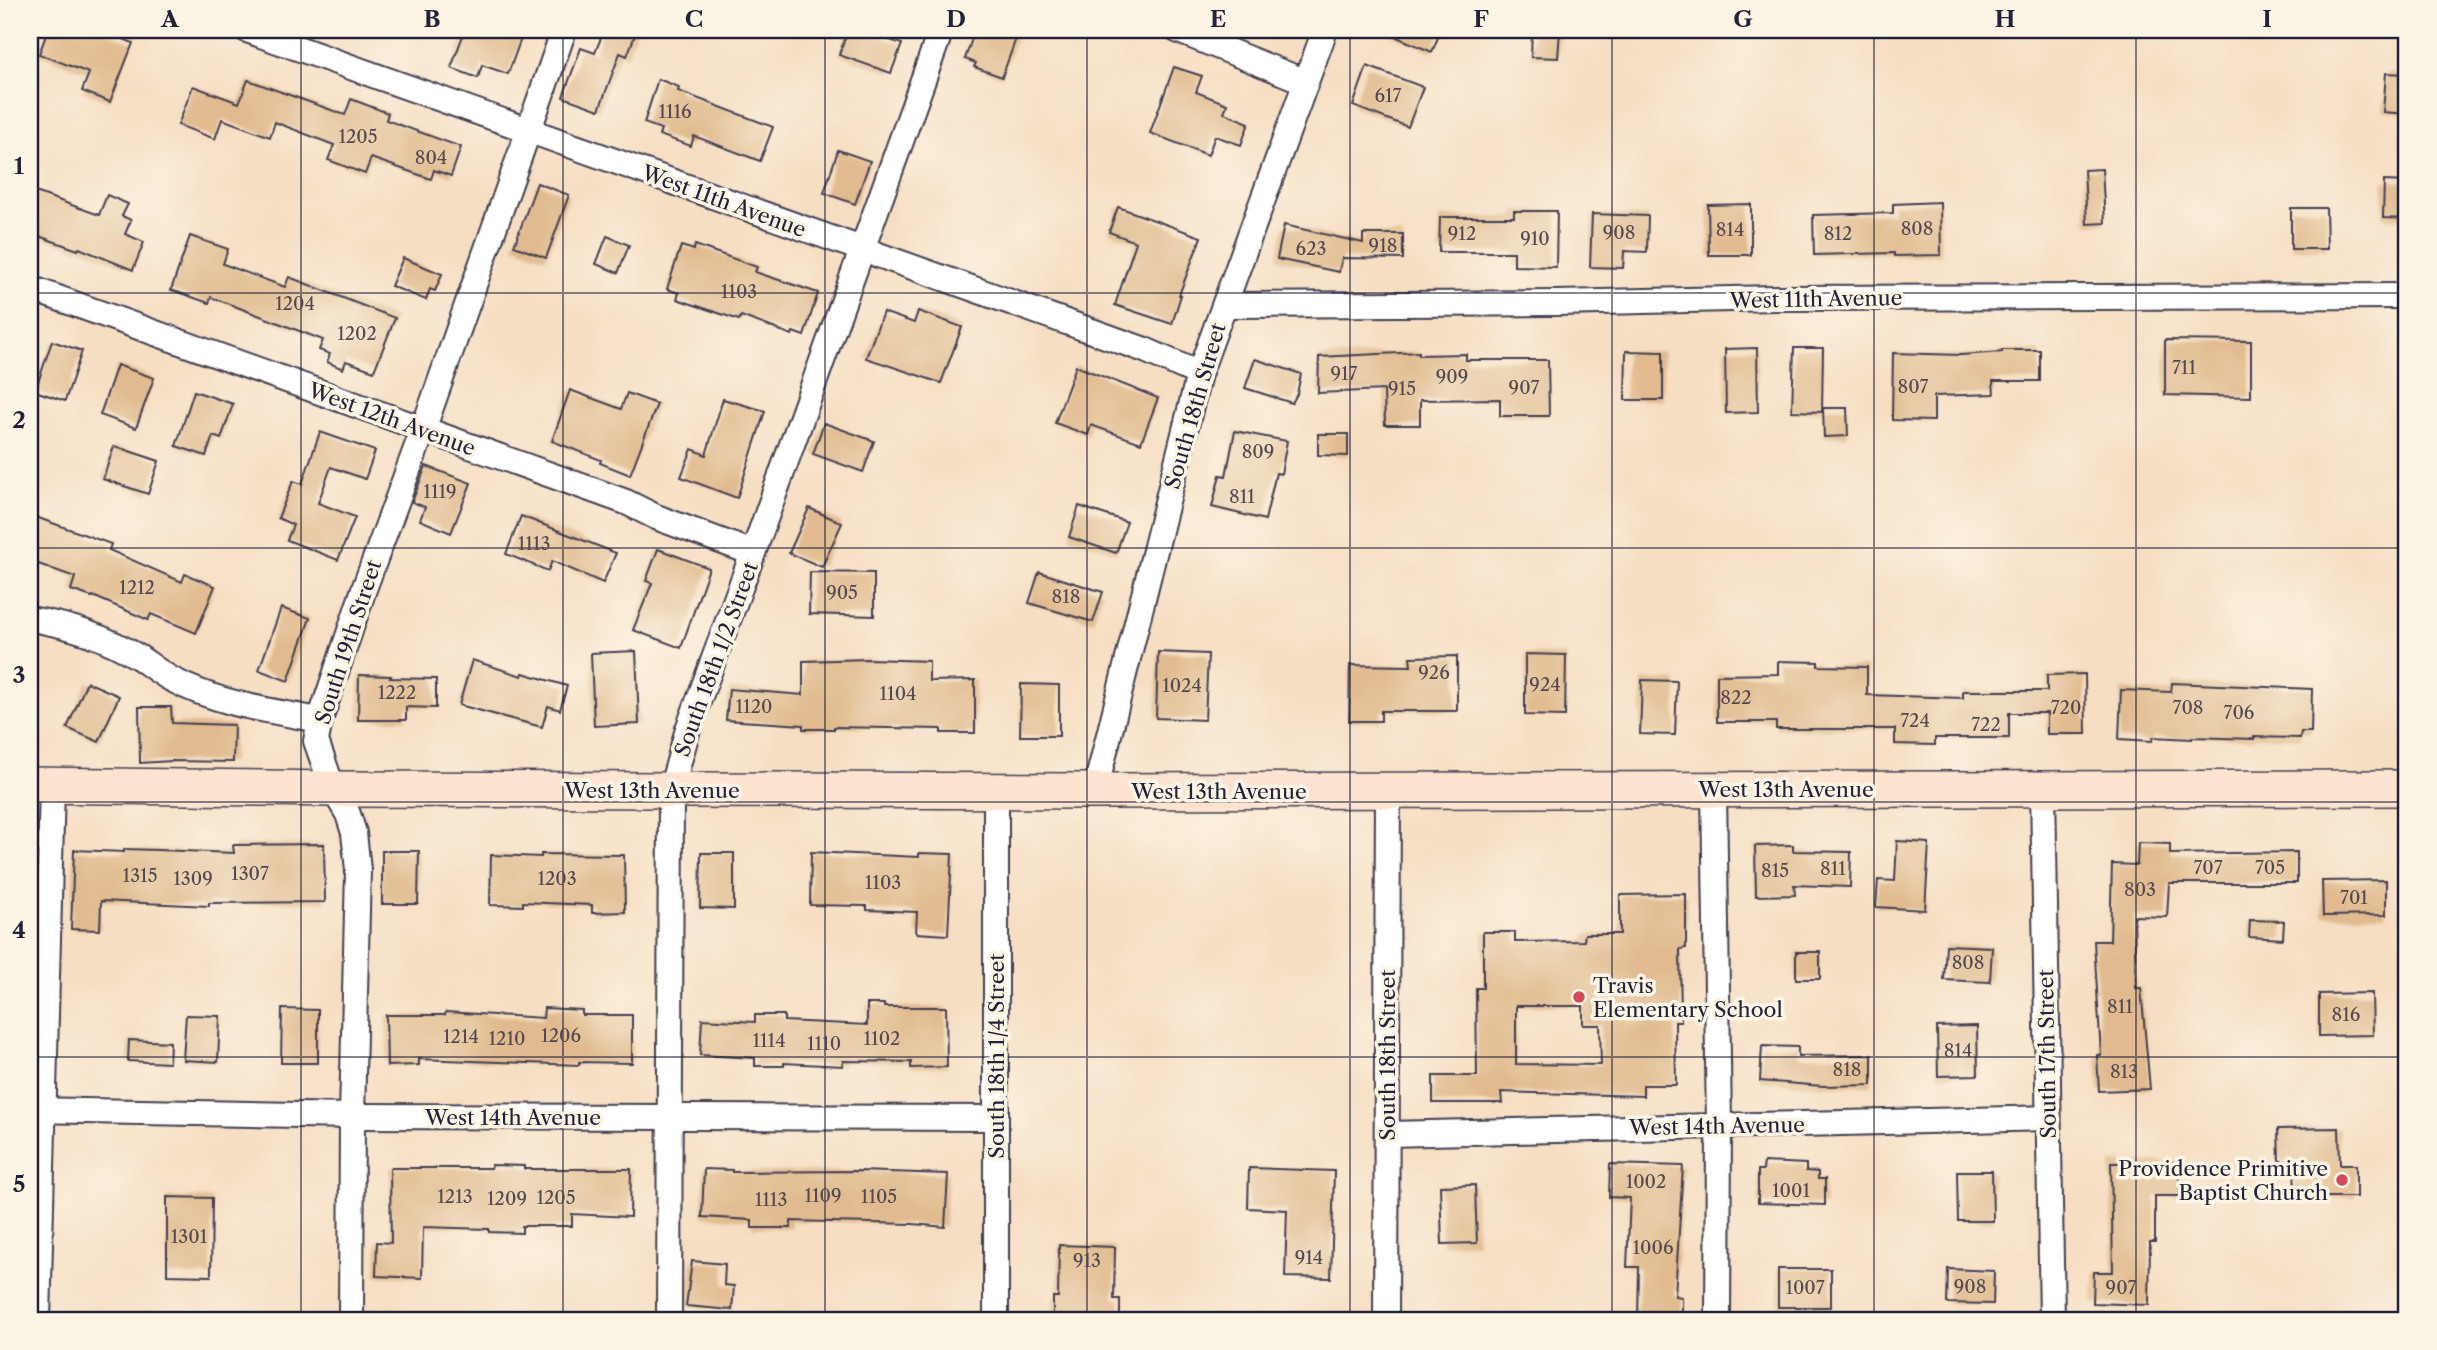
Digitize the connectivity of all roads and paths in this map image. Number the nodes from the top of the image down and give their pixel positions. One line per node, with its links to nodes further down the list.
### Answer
1 (247, 30): 7 (street, West 11th Avenue)
2 (564, 30): 7 (street, South 19th Street)
3 (941, 30): 8 (street, South 18th 1/2 Street)
4 (1177, 30): 6 (street)
5 (1325, 30): 6 (street, South 18th Street)
6 (1306, 82): 11 (street, South 18th Street)
7 (527, 131): 8 (street, West 11th Avenue); 13 (street, South 19th Street)
8 (861, 250): 12 (street, West 11th Avenue); 14 (street, South 18th 1/2 Street)
9 (30, 288): 13 (street, West 12th Avenue)
10 (2407, 296): 11 (street, West 11th Avenue)
11 (1225, 305): 12 (street, South 18th Street)
12 (1199, 374): 25 (street, South 18th Street)
13 (423, 430): 14 (street, West 12th Avenue); 16 (street, South 19th Street)
14 (754, 553): 22 (street, South 18th 1/2 Street)
15 (30, 619): 16 (street)
16 (320, 720): 20 (street, South 19th Street)
17 (41, 786): 20 (street, West 13th Avenue); 26 (street)
18 (2043, 788): 19 (street, West 13th Avenue); 21 (street, West 13th Avenue); 30 (street, South 17th Street)
19 (2407, 788)
20 (332, 789): 22 (street, West 13th Avenue); 27 (street, South 19th Street)
21 (1714, 789): 23 (street, West 13th Avenue); 31 (street)
22 (671, 790): 24 (street, West 13th Avenue); 28 (street, South 18th 1/2 Street)
23 (1388, 790): 25 (street, West 13th Avenue); 32 (street, South 18th Street)
24 (996, 791): 25 (street, West 13th Avenue); 29 (street, South 18th 1/4 Street)
25 (1095, 791)
26 (36, 1110): 27 (street, West 14th Avenue); 33 (street)
27 (352, 1116): 28 (street, West 14th Avenue); 34 (street, South 19th Street)
28 (668, 1118): 29 (street, West 14th Avenue); 35 (street, South 18th 1/2 Street)
29 (996, 1118): 36 (street, South 18th 1/4 Street)
30 (2048, 1118): 31 (street, West 14th Avenue); 39 (street, South 17th Street)
31 (1719, 1126): 32 (street, West 14th Avenue); 38 (street)
32 (1387, 1134): 37 (street, South 18th Street)
33 (38, 1320)
34 (351, 1320)
35 (669, 1320)
36 (996, 1320)
37 (1386, 1320)
38 (1718, 1320)
39 (2052, 1320)

